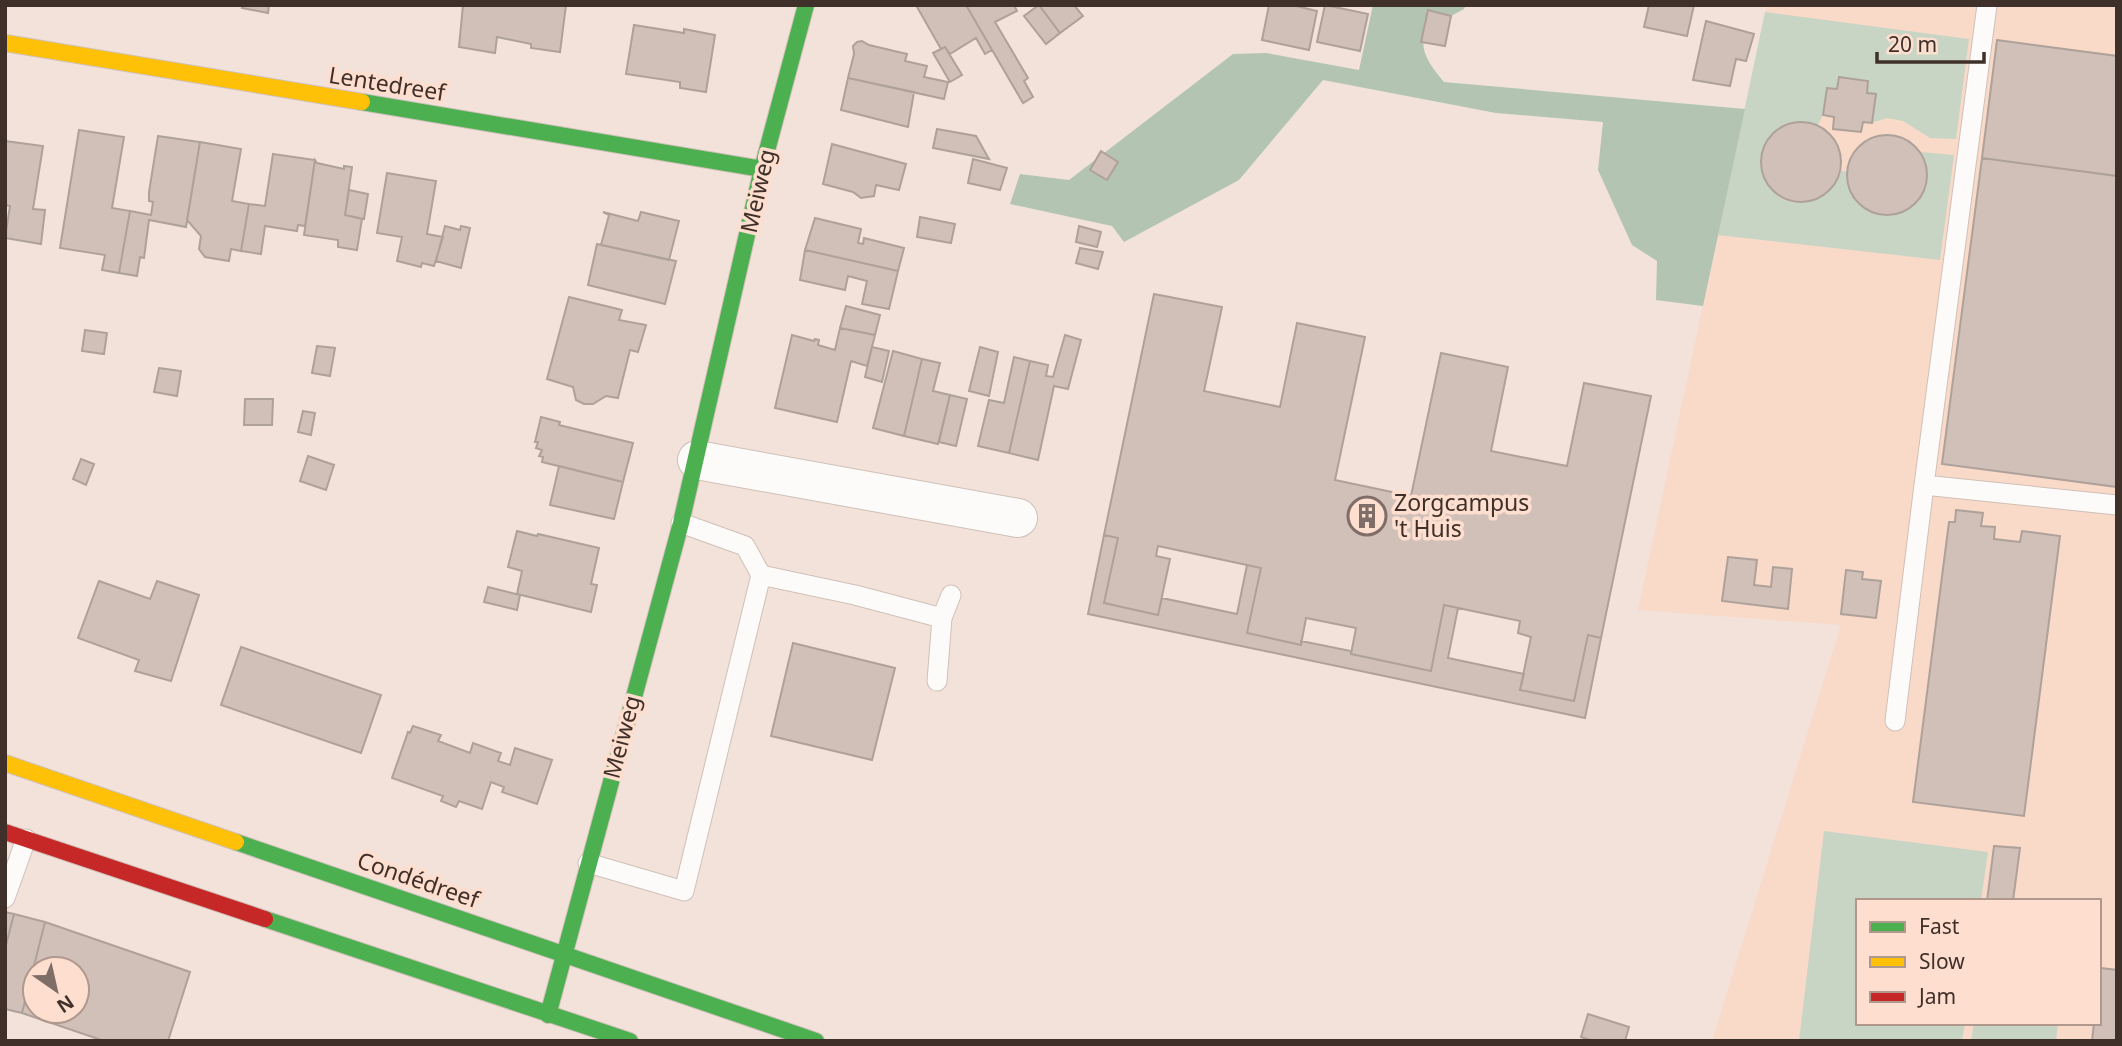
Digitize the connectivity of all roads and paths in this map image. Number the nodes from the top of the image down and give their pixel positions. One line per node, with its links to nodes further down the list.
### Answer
1 (806, 5): 4 (street, Meiweg)
2 (1987, 5): 6 (lane)
3 (5, 43): 4 (street, Lentedreef)
4 (762, 169): 5 (street, Meiweg)
5 (697, 460): 8 (street); 9 (street, Meiweg)
6 (1924, 485): 7 (lane); 14 (lane)
7 (2117, 505)
8 (1018, 518)
9 (681, 523): 10 (lane); 18 (street, Meiweg)
10 (761, 575): 12 (lane); 18 (lane)
11 (951, 595): 12 (lane)
12 (942, 618): 13 (lane)
13 (937, 681)
14 (1895, 721)
15 (5, 763): 20 (street, Condédreef)
16 (5, 832): 17 (street)
17 (26, 839): 19 (lane); 21 (street)
18 (588, 863): 20 (street, Meiweg)
19 (5, 898)
20 (564, 954): 21 (street, Meiweg); 23 (street, Condédreef)
21 (548, 1015): 22 (street)
22 (630, 1041)
23 (816, 1041)

